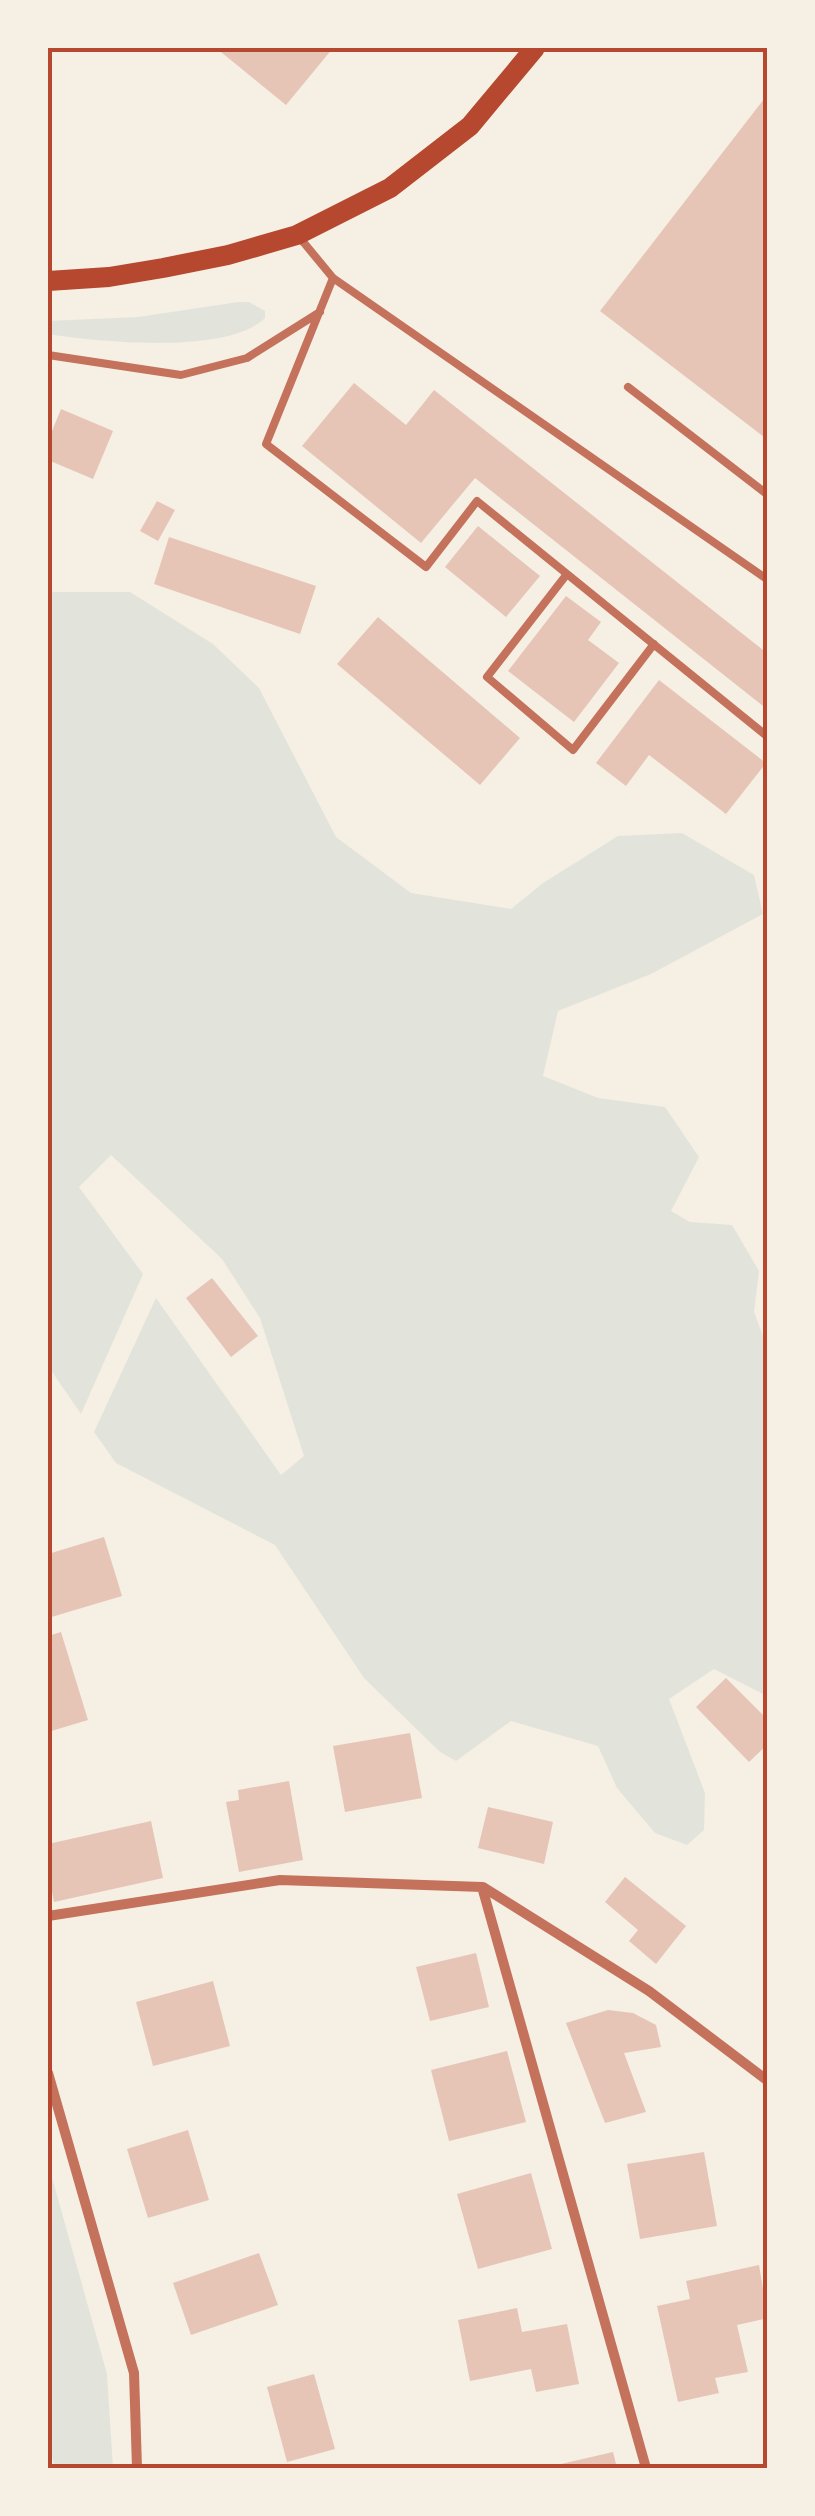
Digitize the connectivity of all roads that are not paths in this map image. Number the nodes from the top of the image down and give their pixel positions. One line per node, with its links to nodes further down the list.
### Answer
1 (535, 48): 2 (main road)
2 (298, 235): 3 (lane); 4 (main road)
3 (333, 278): 5 (lane); 10 (lane)
4 (48, 281)
5 (320, 312): 6 (lane); 9 (lane)
6 (48, 355)
7 (628, 387): 8 (lane)
8 (768, 495)
9 (567, 574): 11 (lane); 11 (lane)
10 (768, 580)
11 (654, 644): 12 (lane)
12 (768, 737)
13 (482, 1887): 14 (street); 16 (street); 18 (street)
14 (48, 1916)
15 (48, 2073): 17 (street)
16 (768, 2081)
17 (137, 2468)
18 (646, 2468)

